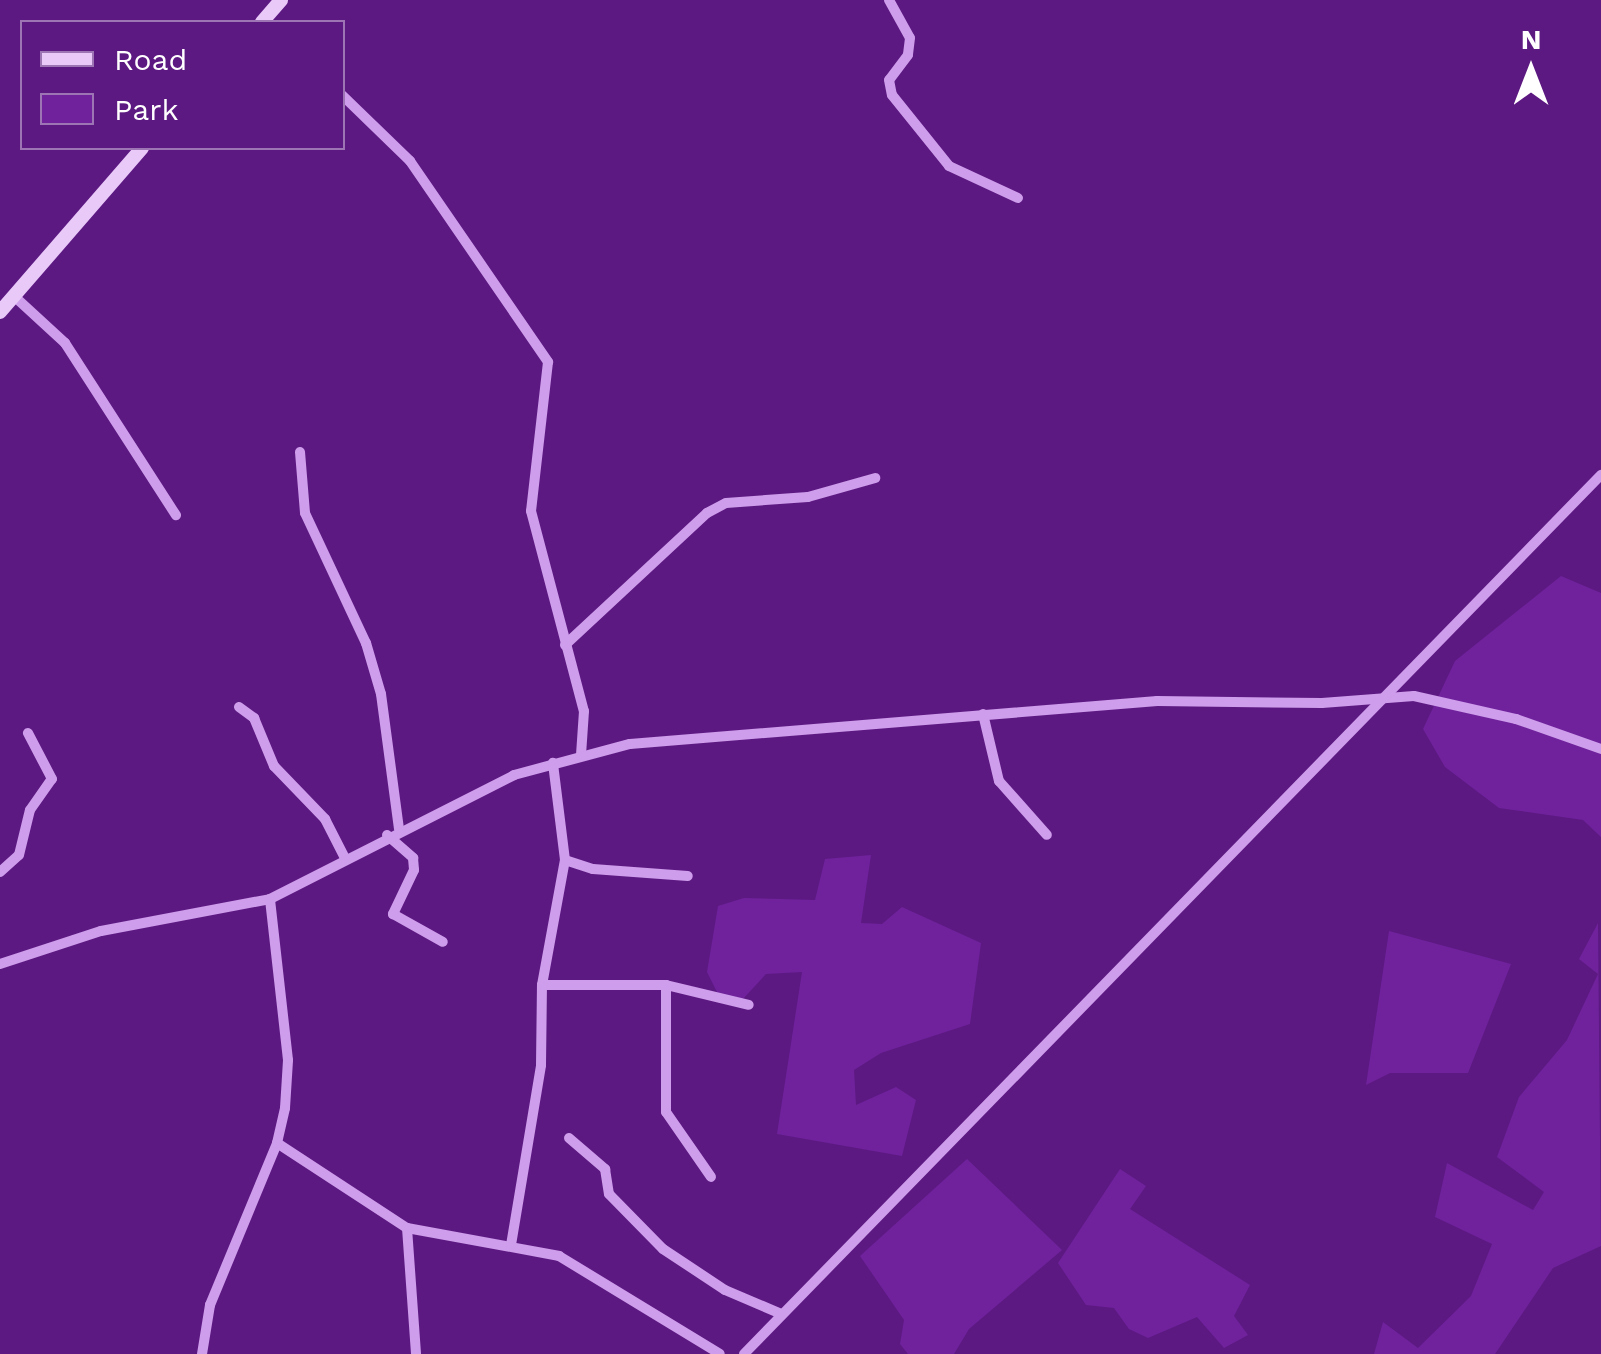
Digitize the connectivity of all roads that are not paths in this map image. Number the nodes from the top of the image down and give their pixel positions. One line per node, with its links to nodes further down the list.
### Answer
1 (889, 0): 4 (street)
2 (345, 98): 11 (street)
3 (140, 150): 5 (main road)
4 (1018, 198)
5 (14, 298): 6 (main road); 10 (street)
6 (0, 312)
7 (300, 452): 19 (street)
8 (1601, 475): 12 (street)
9 (875, 478): 11 (street)
10 (176, 515)
11 (565, 644): 17 (street)
12 (1383, 696): 14 (street); 16 (street); 37 (street)
13 (239, 706): 22 (street)
14 (982, 714): 17 (street); 21 (street)
15 (28, 732): 24 (street)
16 (1601, 749)
17 (581, 754): 18 (street)
18 (553, 763): 19 (street); 23 (street)
19 (399, 829): 20 (street)
20 (387, 835): 22 (street); 27 (street)
21 (1047, 835)
22 (345, 858): 26 (street)
23 (565, 860): 25 (street); 29 (street)
24 (0, 872)
25 (688, 876)
26 (270, 899): 28 (street); 33 (street)
27 (443, 942)
28 (0, 964)
29 (542, 985): 30 (street); 36 (street)
30 (666, 985): 31 (street); 34 (street)
31 (749, 1005)
32 (569, 1138): 37 (street)
33 (277, 1143): 35 (street); 38 (street)
34 (712, 1177)
35 (407, 1228): 36 (street); 39 (street)
36 (511, 1246): 40 (street)
37 (779, 1314): 41 (street)
38 (202, 1354)
39 (416, 1354)
40 (720, 1354)
41 (744, 1354)

